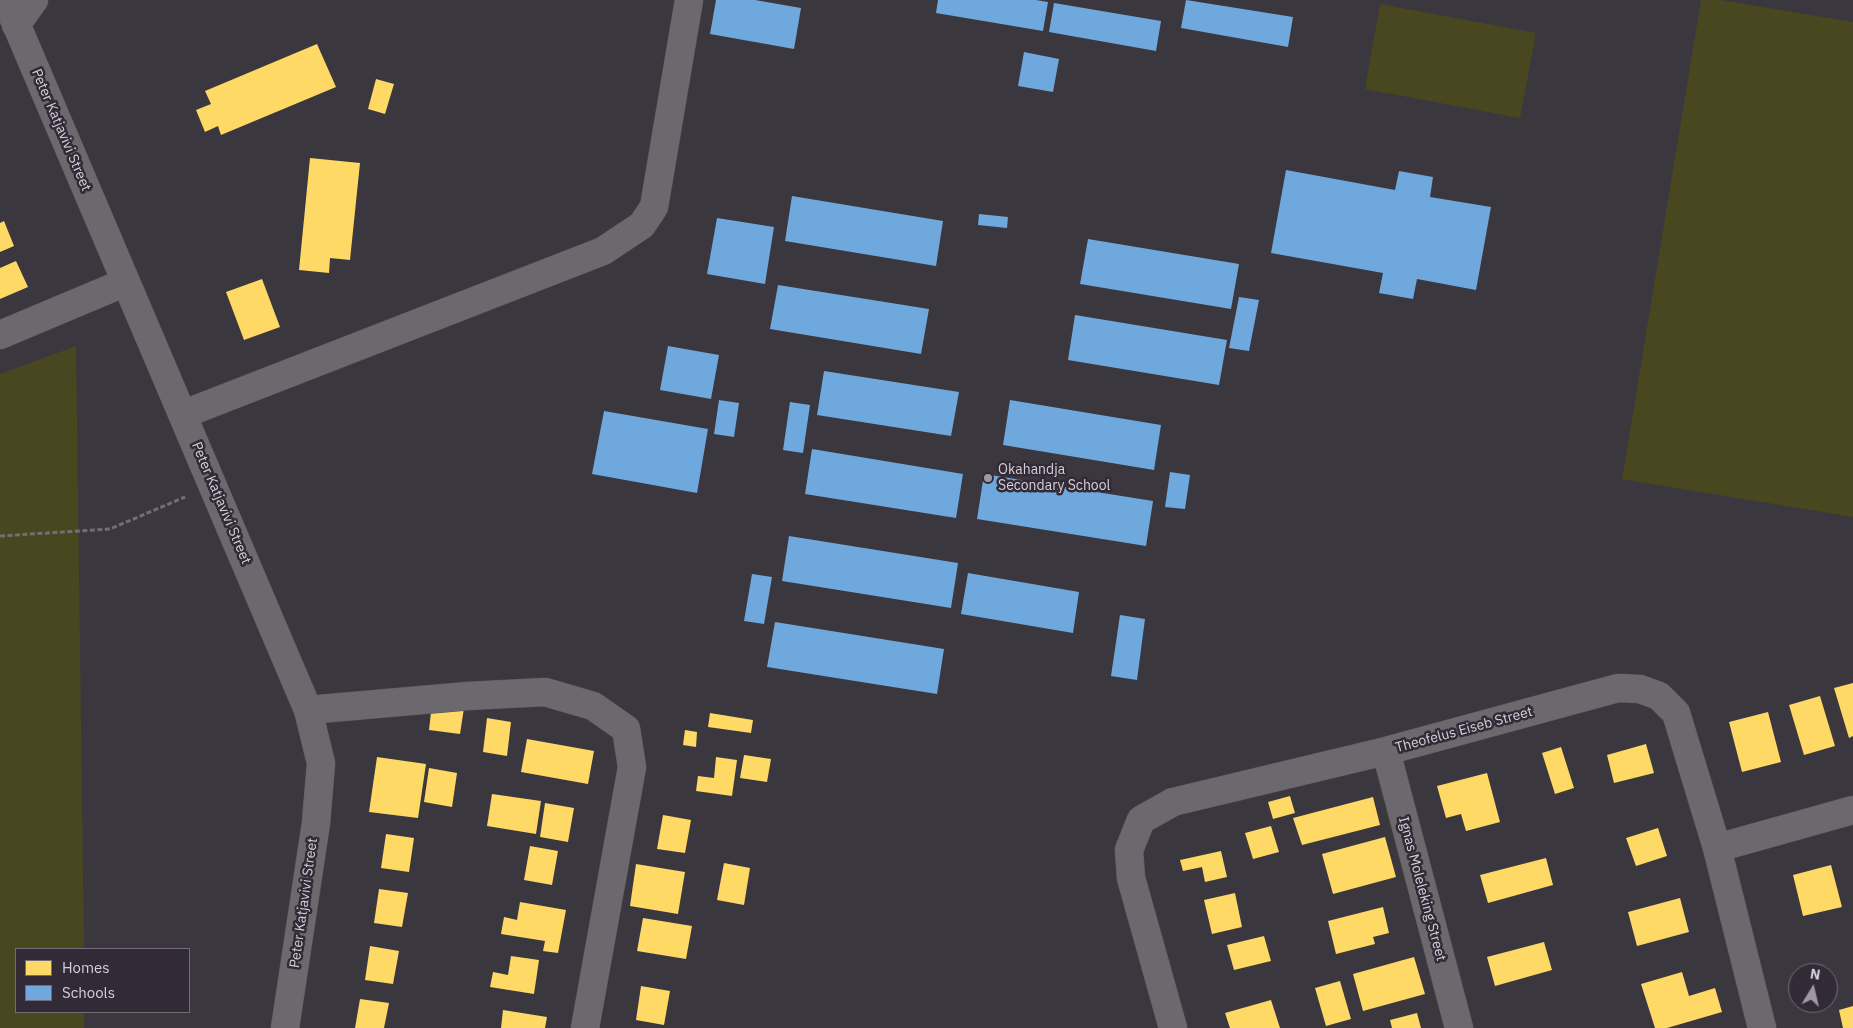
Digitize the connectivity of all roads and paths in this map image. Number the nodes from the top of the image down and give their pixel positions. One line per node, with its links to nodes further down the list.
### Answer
1 (6, 0): 4 (street, Peter Katjavivi Street)
2 (34, 0): 4 (street)
3 (689, 0): 7 (street)
4 (16, 25): 5 (street, Peter Katjavivi Street)
5 (126, 282): 6 (street); 7 (street, Peter Katjavivi Street)
6 (0, 335)
7 (184, 414): 8 (street, Peter Katjavivi Street)
8 (213, 485): 9 (path); 10 (street, Peter Katjavivi Street)
9 (0, 536)
10 (308, 710): 14 (street, Peter Katjavivi Street); 15 (street)
11 (1386, 751): 13 (street, Theofelus Eiseb Street); 16 (street, Theofelus Eiseb Street); 17 (street, Ignas Moleleking Street)
12 (1853, 810): 13 (street)
13 (1718, 848): 18 (street, Theofelus Eiseb Street)
14 (285, 1028)
15 (585, 1028)
16 (1172, 1028)
17 (1459, 1028)
18 (1762, 1028)

